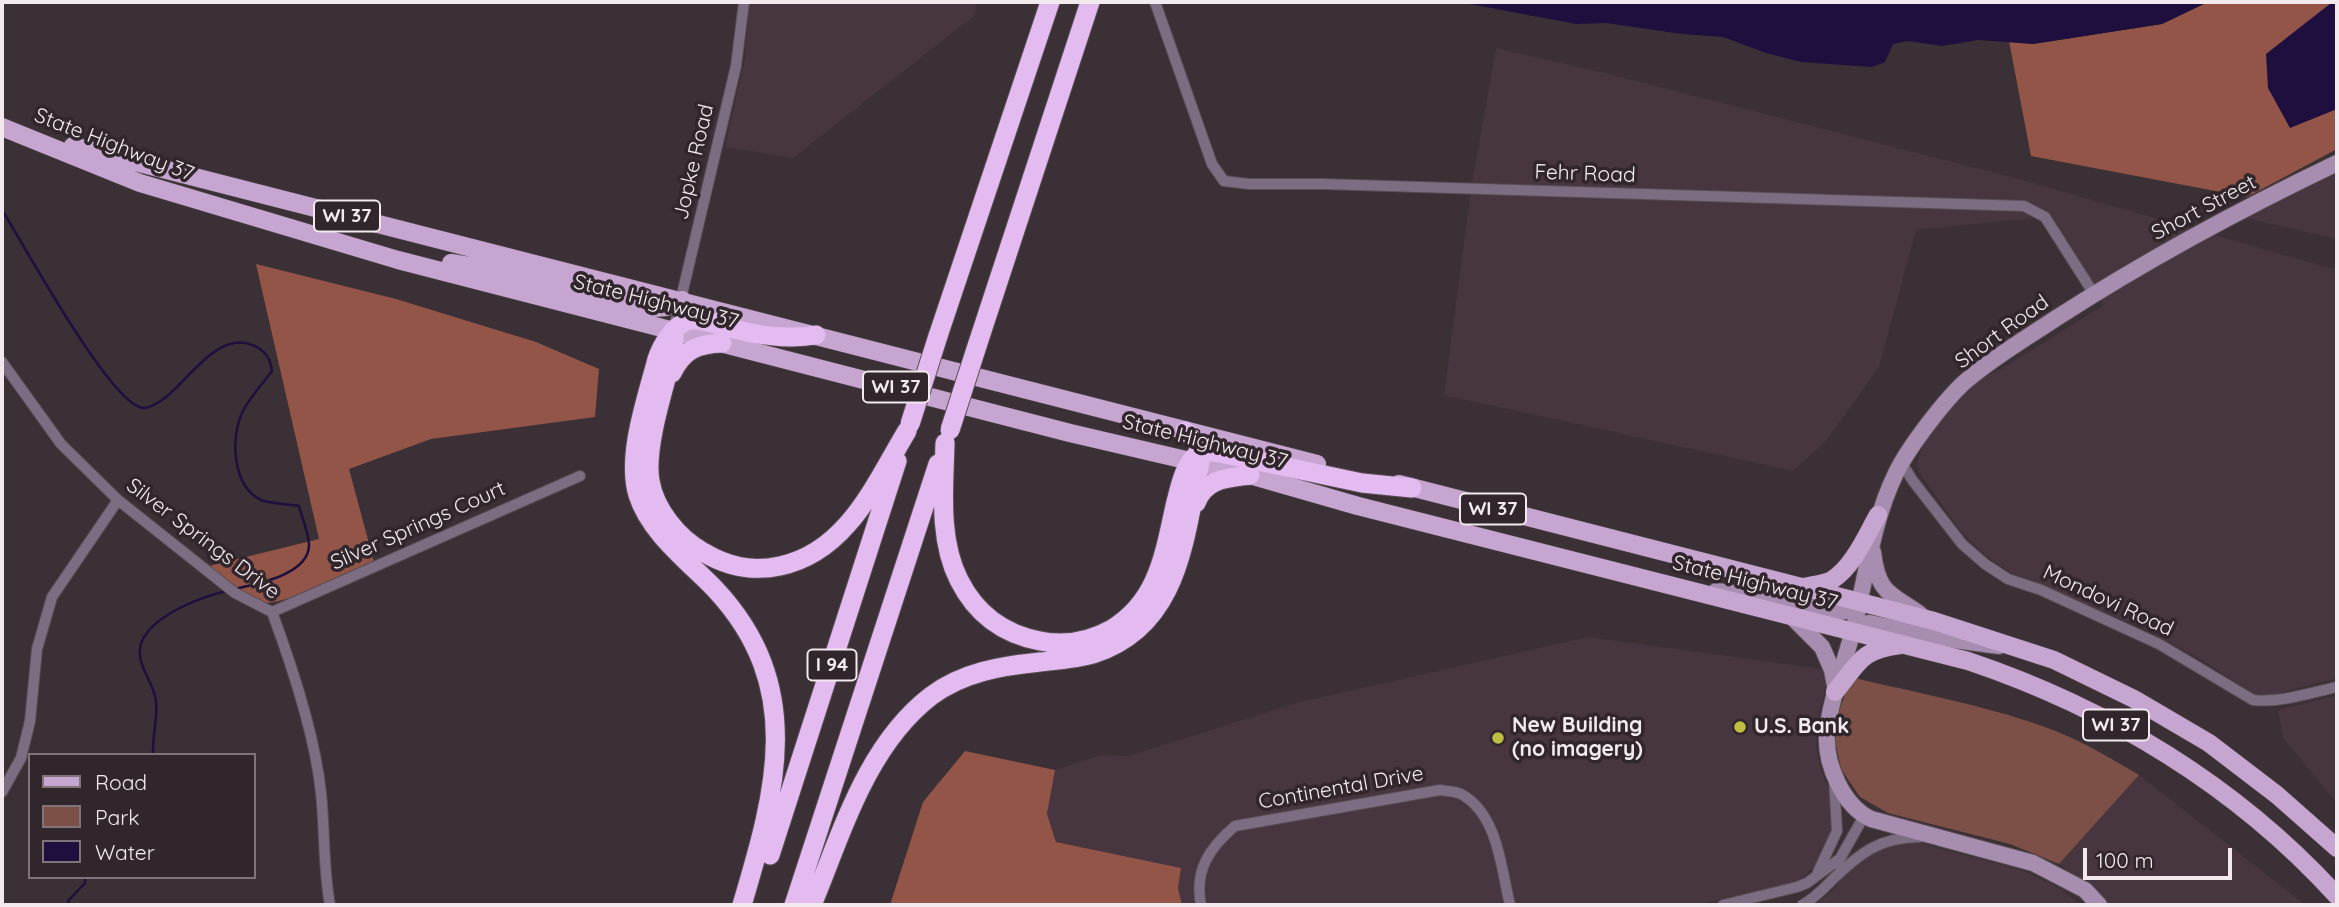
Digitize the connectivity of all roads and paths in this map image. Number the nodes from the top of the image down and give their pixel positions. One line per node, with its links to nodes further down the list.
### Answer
1 (744, 2): 9 (street, Jopke Road)
2 (1051, 2): 15 (highway, I 94, bridge)
3 (1090, 2): 17 (highway, I 94, bridge)
4 (1155, 2): 8 (street, Fehr Road)
5 (7, 129): 7 (main road, State Highway 37 / WI 37); 9 (main road, State Highway 37 / WI 37)
6 (2337, 163): 8 (street, Short Street)
7 (398, 260): 9 (main road); 10 (main road, State Highway 37 / WI 37)
8 (2094, 294): 19 (street, Short Road)
9 (682, 300): 10 (street, Jopke Road); 11 (main road, State Highway 37 / WI 37)
10 (674, 330): 11 (highway); 12 (main road, State Highway 37 / WI 37); 14 (highway); 48 (highway)
11 (816, 335): 16 (main road, State Highway 37 / WI 37)
12 (722, 343): 14 (highway); 18 (main road, State Highway 37 / WI 37)
13 (2, 362): 23 (street, Silver Springs Drive)
14 (660, 407): 15 (highway)
15 (908, 427): 49 (highway, I 94)
16 (1185, 431): 18 (highway); 22 (main road, State Highway 37 / WI 37)
17 (947, 437): 18 (highway); 50 (highway, I 94)
18 (1197, 459): 20 (main road, State Highway 37 / WI 37); 22 (highway); 25 (highway)
19 (1901, 462): 24 (street, Short Road); 36 (street, Mondovi Road)
20 (1250, 475): 25 (highway); 27 (main road, State Highway 37 / WI 37)
21 (580, 477): 30 (street, Silver Springs Court)
22 (1412, 488): 28 (main road, State Highway 37 / WI 37)
23 (118, 500): 30 (street, Silver Springs Drive); 39 (street)
24 (1878, 515): 26 (street, Short Road); 28 (main road)
25 (1184, 541): 51 (highway)
26 (1872, 542): 29 (street, Short Road); 32 (street)
27 (1677, 587): 29 (street); 31 (main road, State Highway 37 / WI 37)
28 (1801, 587): 29 (main road, State Highway 37 / WI 37)
29 (1859, 602): 32 (main road, State Highway 37 / WI 37); 33 (street, Short Road)
30 (272, 612): 47 (street, Silver Springs Drive)
31 (1792, 617): 33 (main road, State Highway 37 / WI 37); 37 (street)
32 (1928, 620): 35 (main road, State Highway 37 / WI 37)
33 (1853, 631): 34 (main road, State Highway 37 / WI 37); 35 (street); 37 (street, Short Road)
34 (1906, 645): 37 (main road); 46 (main road, State Highway 37 / WI 37)
35 (2012, 646): 42 (main road, State Highway 37 / WI 37)
36 (2337, 687)
37 (1835, 691): 38 (street, Short Road)
38 (1834, 774): 40 (street); 44 (street)
39 (2, 792)
40 (1864, 816): 41 (street); 43 (street)
41 (1935, 837): 45 (street); 56 (street)
42 (2337, 848)
43 (1838, 860): 44 (street); 45 (street)
44 (1816, 877): 54 (street)
45 (1830, 883): 55 (street)
46 (2337, 896)
47 (330, 905)
48 (742, 905)
49 (753, 905)
50 (794, 905)
51 (812, 905)
52 (1201, 905): 53 (street, Continental Drive)
53 (1510, 905)
54 (1723, 905)
55 (1802, 905)
56 (2099, 905)

